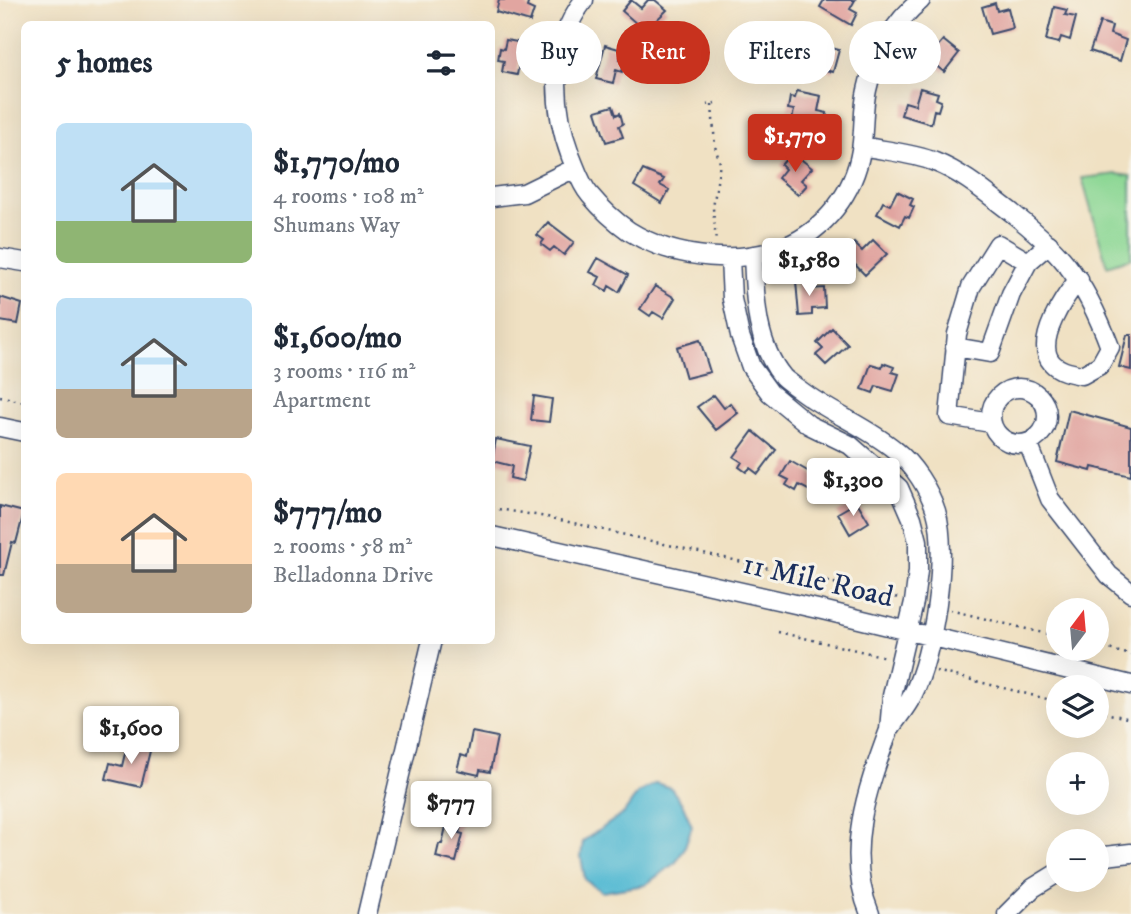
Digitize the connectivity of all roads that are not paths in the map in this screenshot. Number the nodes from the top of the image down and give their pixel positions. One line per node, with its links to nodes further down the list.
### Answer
1 (584, 0): 4 (street)
2 (921, 0): 3 (street)
3 (862, 146): 6 (street); 7 (street)
4 (575, 168): 5 (street); 9 (street)
5 (495, 197)
6 (1049, 244): 11 (street); 12 (street)
7 (753, 255): 9 (street); 13 (street)
8 (0, 258): 10 (street)
9 (723, 258): 14 (street)
10 (21, 261)
11 (1028, 262): 15 (street); 15 (street)
12 (1079, 279): 12 (street)
13 (760, 331): 14 (street); 16 (street)
14 (740, 336): 17 (street)
15 (955, 347): 18 (street)
16 (784, 378): 17 (street); 20 (street)
17 (770, 393): 23 (street)
18 (991, 423): 22 (street); 22 (street)
19 (0, 426): 21 (street)
20 (860, 426): 23 (street); 26 (street)
21 (21, 431)
22 (1028, 443): 27 (street)
23 (850, 445): 25 (street)
24 (495, 537): 28 (street, 11 Mile Road)
25 (918, 541): 26 (street); 28 (street)
26 (940, 542): 29 (street)
27 (1131, 593)
28 (907, 630): 29 (street, 11 Mile Road); 32 (street)
29 (931, 636): 31 (street, 11 Mile Road); 32 (street)
30 (431, 644): 36 (street)
31 (1130, 682)
32 (890, 730): 37 (street)
33 (1131, 853): 34 (street)
34 (1109, 856)
35 (1046, 880): 38 (street)
36 (367, 914)
37 (870, 914)
38 (1007, 914)

